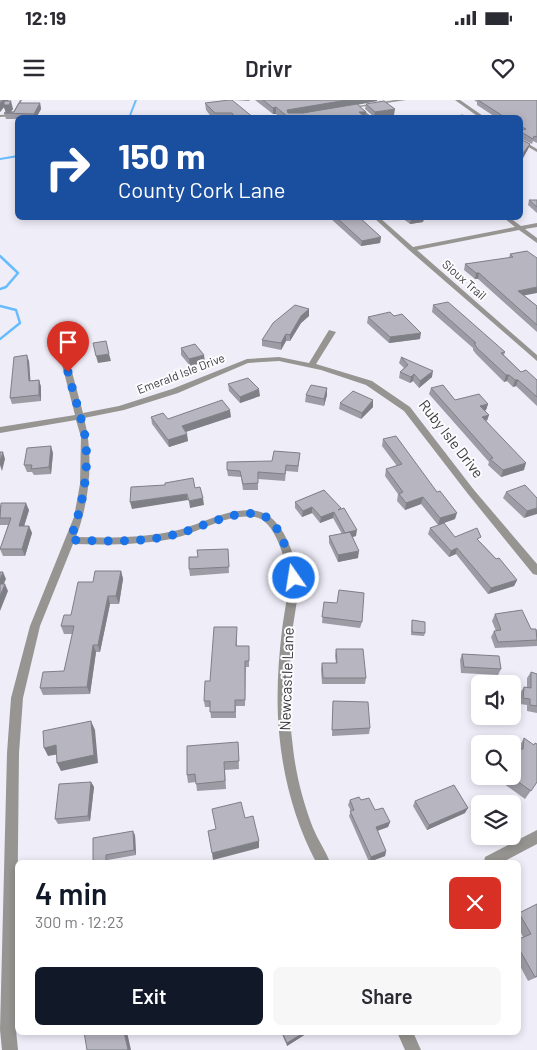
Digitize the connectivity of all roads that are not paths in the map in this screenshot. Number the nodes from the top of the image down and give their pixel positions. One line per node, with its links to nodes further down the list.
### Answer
1 (21, 100): 10 (lane)
2 (235, 100): 3 (lane)
3 (249, 100)
4 (404, 100): 6 (street)
5 (457, 100): 9 (street)
6 (357, 107): 7 (street); 8 (street)
7 (338, 110)
8 (367, 115)
9 (480, 115)
10 (0, 116)
11 (523, 142): 12 (street)
12 (537, 151)
13 (378, 220): 18 (street, Sioux Trail)
14 (509, 220): 16 (street)
15 (537, 225): 16 (street)
16 (520, 228): 17 (street); 18 (street)
17 (537, 241)
18 (411, 249): 21 (street, Sioux Trail)
19 (332, 332): 22 (street)
20 (64, 357): 23 (street)
21 (537, 359)
22 (312, 365): 23 (street, Emerald Isle Drive); 26 (street, Ruby Isle Drive)
23 (80, 417): 24 (street, Emerald Isle Drive); 25 (street)
24 (0, 430)
25 (70, 540): 28 (street, Newcastle Lane); 31 (street)
26 (537, 571)
27 (537, 837): 29 (street)
28 (322, 860)
29 (494, 860)
30 (406, 1035): 32 (street)
31 (10, 1050)
32 (413, 1050)

